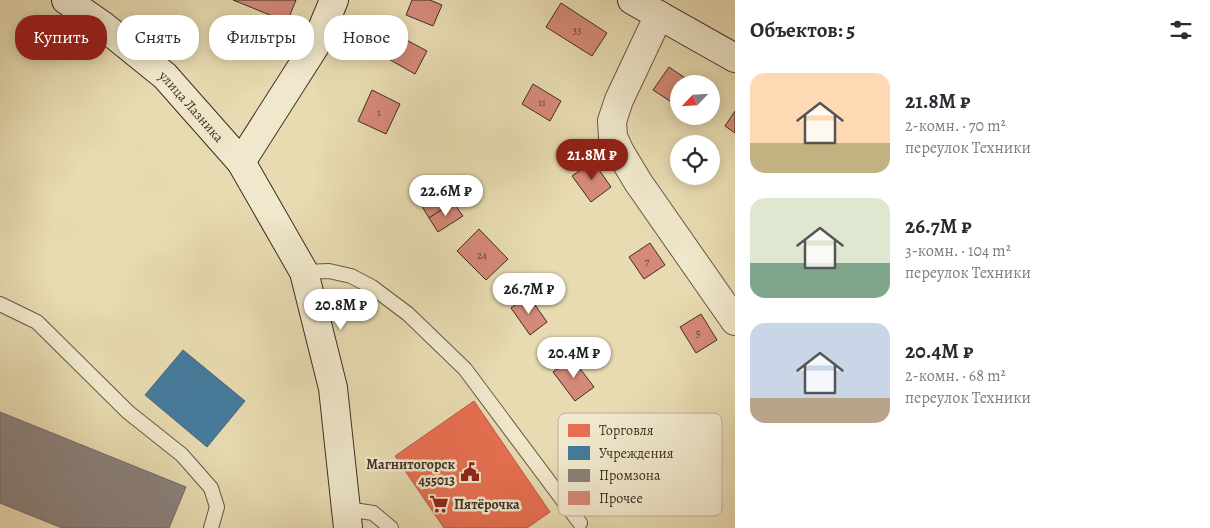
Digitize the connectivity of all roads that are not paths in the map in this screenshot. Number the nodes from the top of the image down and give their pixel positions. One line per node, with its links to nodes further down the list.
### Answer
1 (66, 0): 6 (street, улица Лазника)
2 (334, 0): 6 (street)
3 (632, 0): 4 (street)
4 (659, 15): 5 (street); 9 (street)
5 (735, 58)
6 (241, 162): 7 (street, улица Лазника)
7 (304, 272): 10 (lane); 12 (street, улица Лазника)
8 (0, 304): 14 (lane)
9 (735, 321)
10 (558, 494)
11 (575, 516): 13 (lane)
12 (348, 518): 15 (lane)
13 (580, 523)
14 (211, 528)
15 (391, 528)

